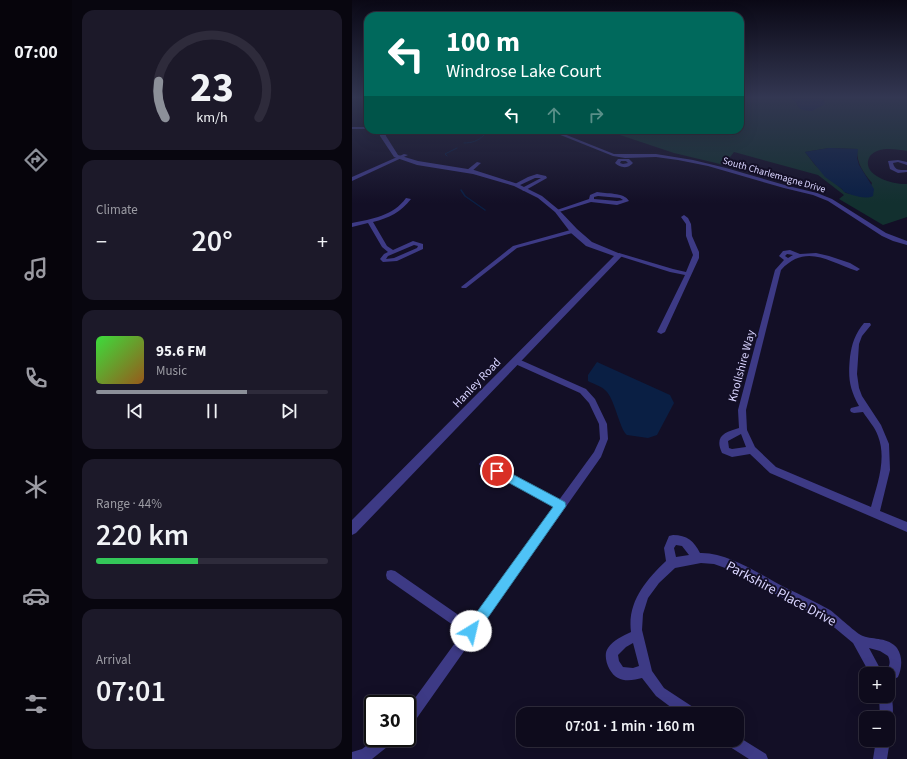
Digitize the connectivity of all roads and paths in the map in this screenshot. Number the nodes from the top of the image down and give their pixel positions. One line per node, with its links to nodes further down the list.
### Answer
1 (382, 134): 3 (street)
2 (560, 134): 21 (street, South Charlemagne Drive)
3 (391, 147): 4 (street); 5 (street)
4 (406, 156): 5 (street); 6 (street)
5 (400, 158): 6 (street); 11 (street)
6 (425, 163): 9 (street)
7 (480, 163): 9 (street)
8 (907, 164): 10 (street)
9 (469, 171): 12 (street)
10 (907, 171)
11 (352, 179)
12 (516, 185): 13 (street); 13 (street)
13 (524, 189): 16 (street)
14 (408, 199): 18 (street)
15 (591, 200): 15 (street); 16 (street)
16 (557, 211): 20 (street)
17 (684, 217): 25 (street)
18 (370, 221): 19 (street); 22 (street)
19 (352, 225)
20 (574, 231): 23 (street); 26 (street)
21 (907, 243)
22 (392, 253): 22 (street)
23 (619, 255): 25 (street); 29 (street, Hanley Road)
24 (858, 269): 32 (street, Knollshire Way)
25 (688, 274): 28 (street)
26 (464, 287)
27 (867, 325): 30 (street)
28 (661, 332)
29 (516, 361): 35 (street); 38 (street, Hanley Road)
30 (866, 408): 31 (street); 36 (street)
31 (854, 410)
32 (743, 430): 33 (street, Knollshire Way); 33 (street)
33 (752, 450): 36 (street, Knollshire Way)
34 (484, 464): 35 (street)
35 (561, 506): 42 (street)
36 (875, 513): 37 (street, Knollshire Way)
37 (907, 527)
38 (352, 528)
39 (697, 559): 40 (street, Parkshire Place Drive); 40 (street); 44 (street, Parkshire Place Drive)
40 (672, 563): 43 (street)
41 (392, 575): 42 (street)
42 (471, 631): 48 (street)
43 (637, 635): 47 (street); 47 (street)
44 (860, 642): 45 (street, Parkshire Place Drive); 46 (street)
45 (873, 667)
46 (895, 670)
47 (645, 671): 49 (street)
48 (416, 707)
49 (681, 707)
50 (379, 747): 53 (street)
51 (743, 747): 55 (street)
52 (882, 747): 56 (street)
53 (372, 755): 54 (street)
54 (352, 759)
55 (761, 759)
56 (880, 759)

